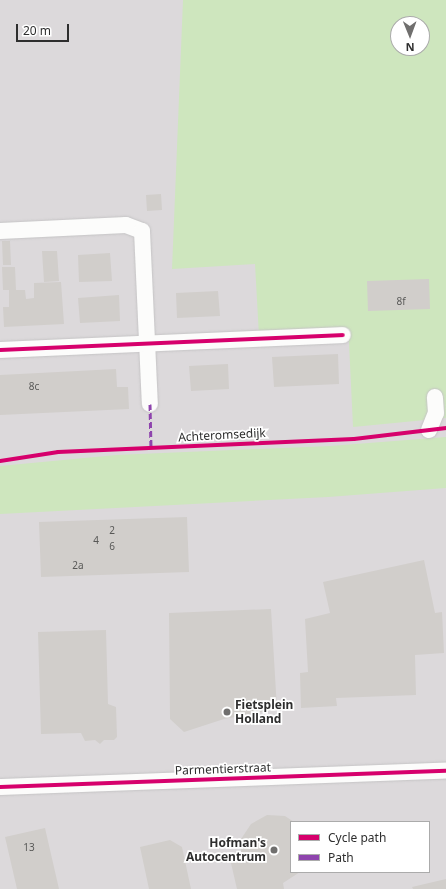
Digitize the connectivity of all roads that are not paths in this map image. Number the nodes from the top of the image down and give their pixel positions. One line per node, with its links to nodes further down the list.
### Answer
1 (0, 231): 3 (street)
2 (344, 335): 3 (street)
3 (148, 344): 4 (street); 6 (street)
4 (0, 350)
5 (435, 397): 7 (street)
6 (150, 404)
7 (429, 430)
8 (446, 771): 9 (street, Parmentierstraat)
9 (0, 787)

